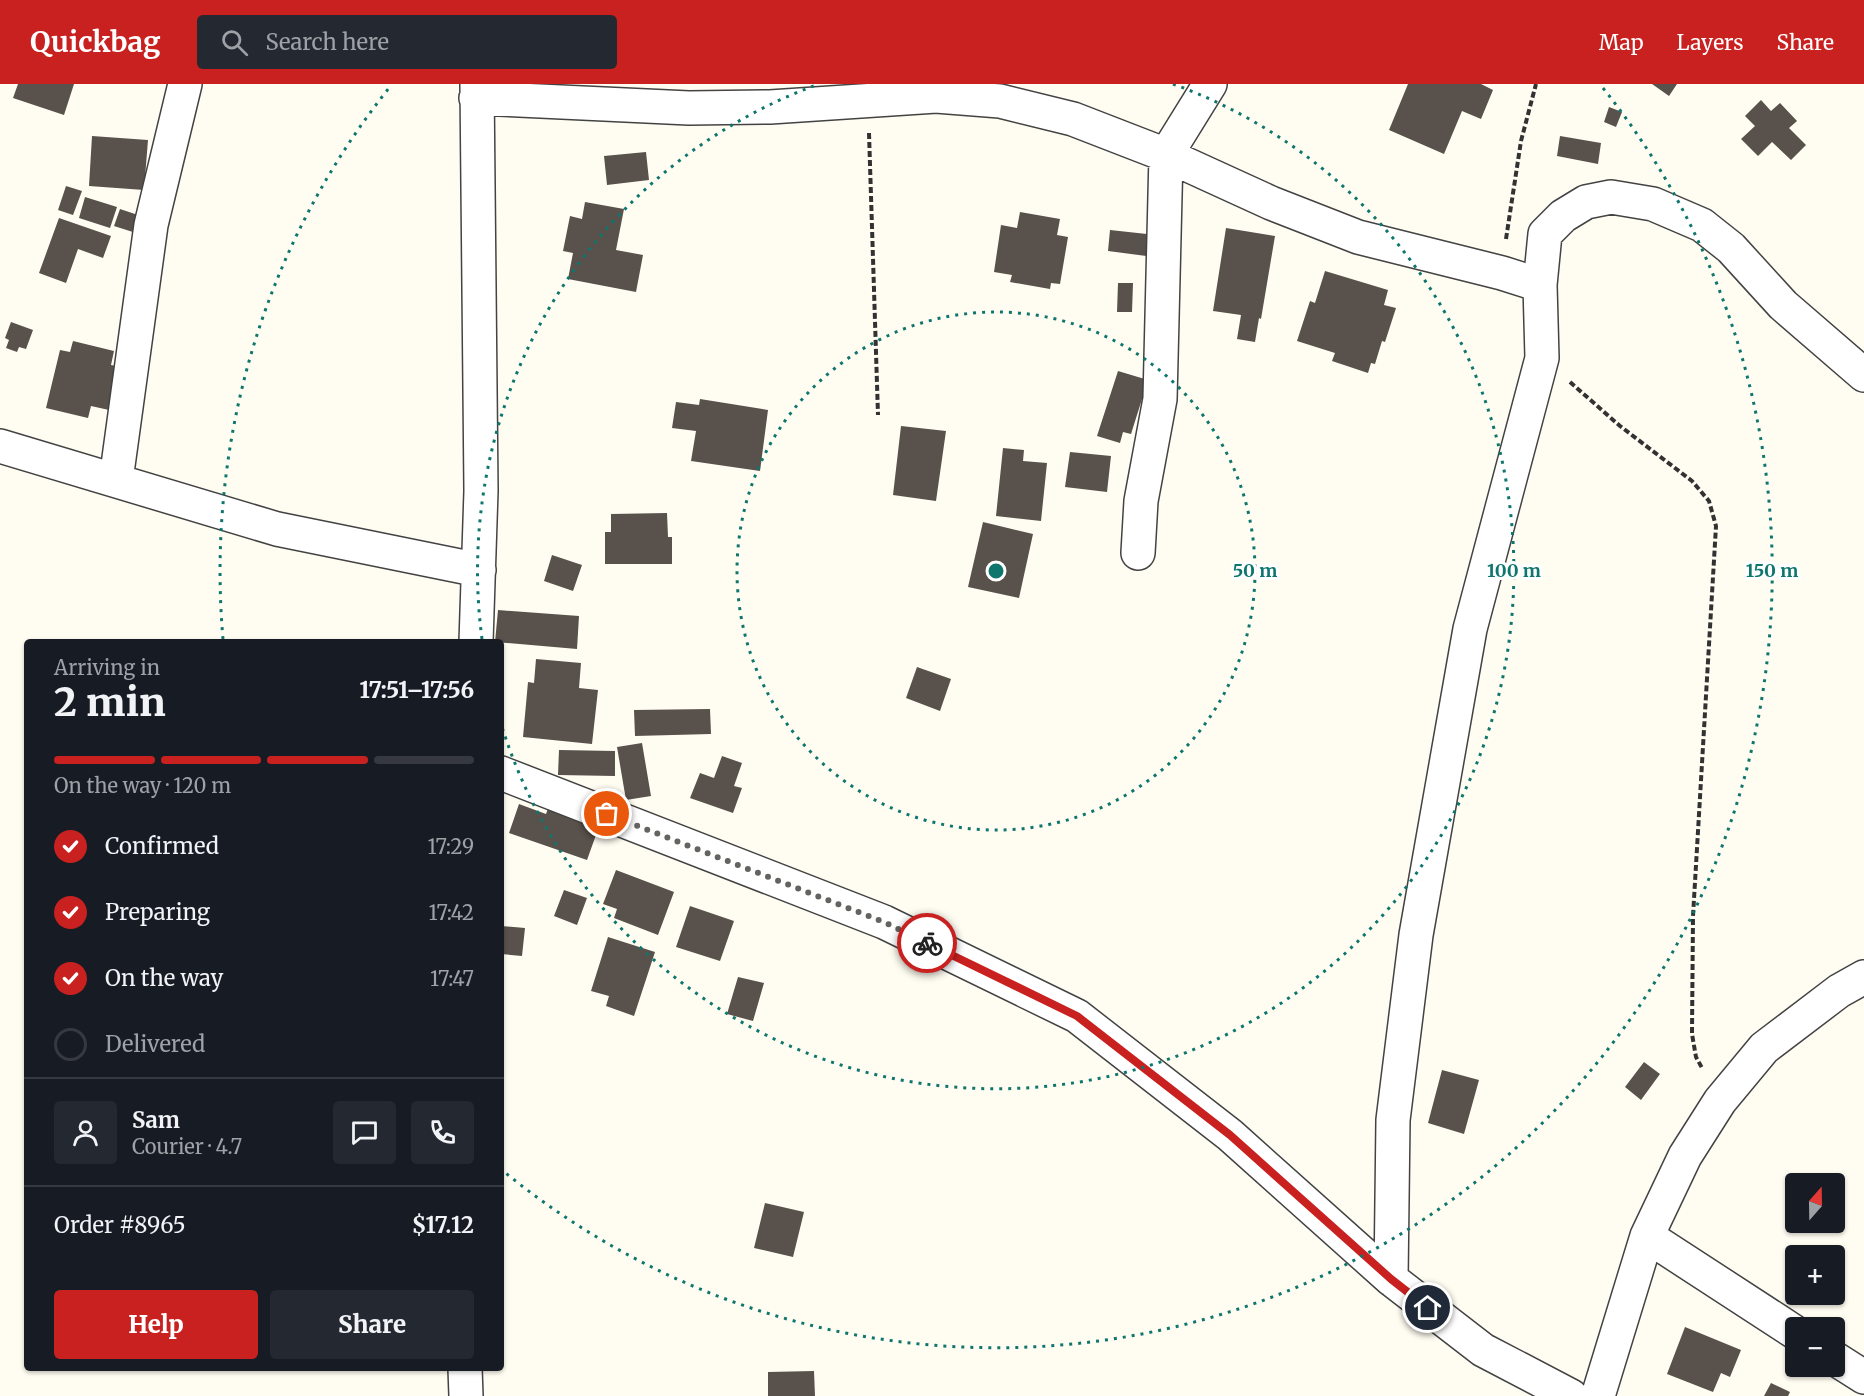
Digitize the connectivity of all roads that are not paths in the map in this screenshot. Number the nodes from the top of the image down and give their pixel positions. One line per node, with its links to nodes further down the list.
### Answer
1 (185, 84): 8 (street)
2 (1210, 84): 4 (street)
3 (476, 91): 4 (street); 10 (street)
4 (1166, 155): 5 (street); 9 (street)
5 (1540, 285): 6 (street); 15 (street)
6 (1864, 375)
7 (0, 446): 8 (street)
8 (116, 480): 10 (street)
9 (1138, 553)
10 (479, 570): 11 (street)
11 (476, 639)
12 (504, 774): 15 (street)
13 (1864, 977): 14 (street)
14 (1647, 1236): 16 (street); 22 (street)
15 (1391, 1279): 21 (street)
16 (1785, 1326)
17 (1845, 1365): 19 (street)
18 (465, 1371): 20 (street)
19 (1864, 1377)
20 (466, 1396)
21 (1571, 1396)
22 (1599, 1396)

